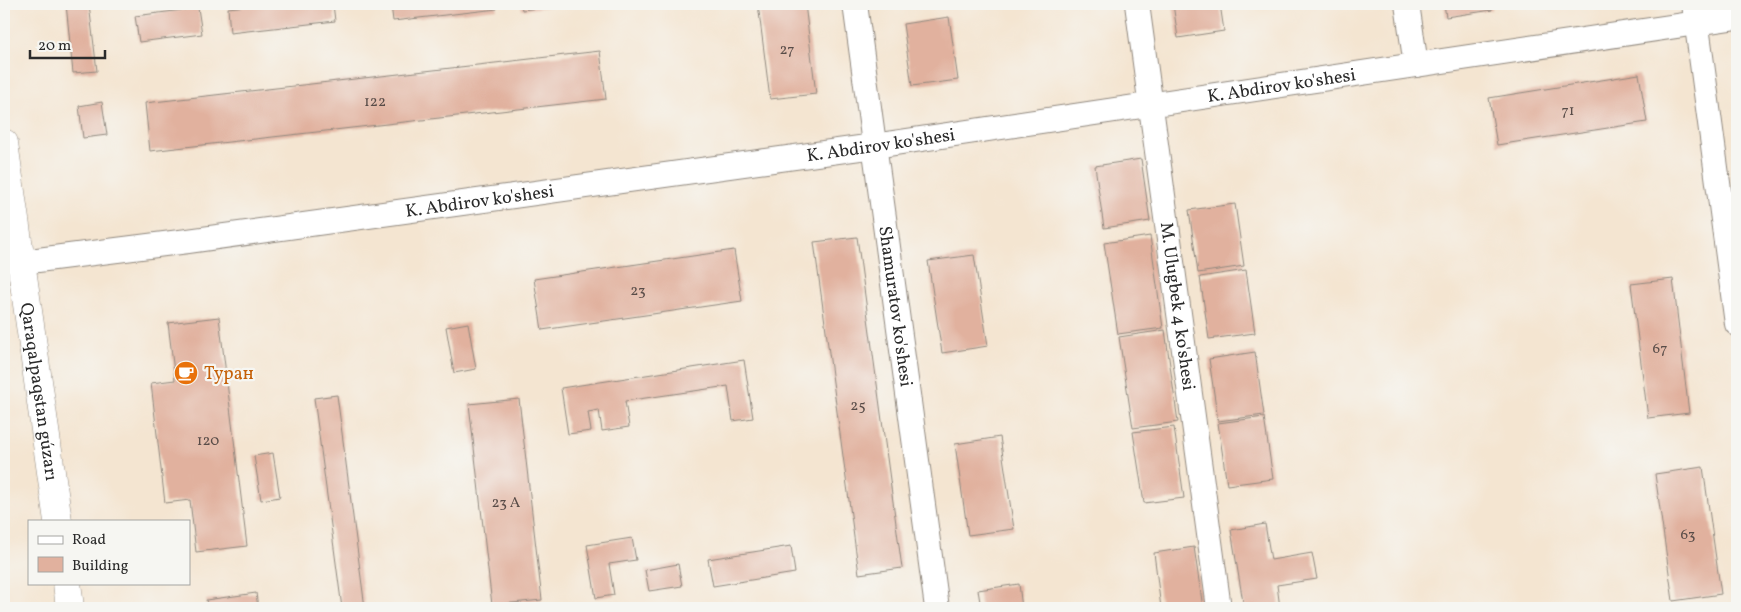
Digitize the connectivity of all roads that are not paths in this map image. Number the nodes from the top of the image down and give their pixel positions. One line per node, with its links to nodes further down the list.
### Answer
1 (855, 4): 9 (street, Shamuratov ko'shesi)
2 (1137, 4): 7 (street, M. Ulugbek 4 ko'shesi)
3 (1408, 4): 6 (street)
4 (1695, 13): 5 (street, K. Abdirov ko'shesi); 6 (street, K. Abdirov ko'shesi); 11 (street)
5 (1737, 17)
6 (1416, 65): 7 (street, K. Abdirov ko'shesi)
7 (1151, 104): 9 (street, K. Abdirov ko'shesi); 16 (street, M. Ulugbek 4 ko'shesi)
8 (4, 143): 10 (street, Qaraqalpaqstan gúzarı)
9 (874, 146): 10 (street, K. Abdirov ko'shesi); 15 (street, Shamuratov ko'shesi)
10 (13, 260): 12 (street, Qaraqalpaqstan gúzarı)
11 (1737, 324)
12 (58, 520)
13 (67, 584): 14 (street)
14 (70, 608)
15 (937, 608)
16 (1219, 608)

